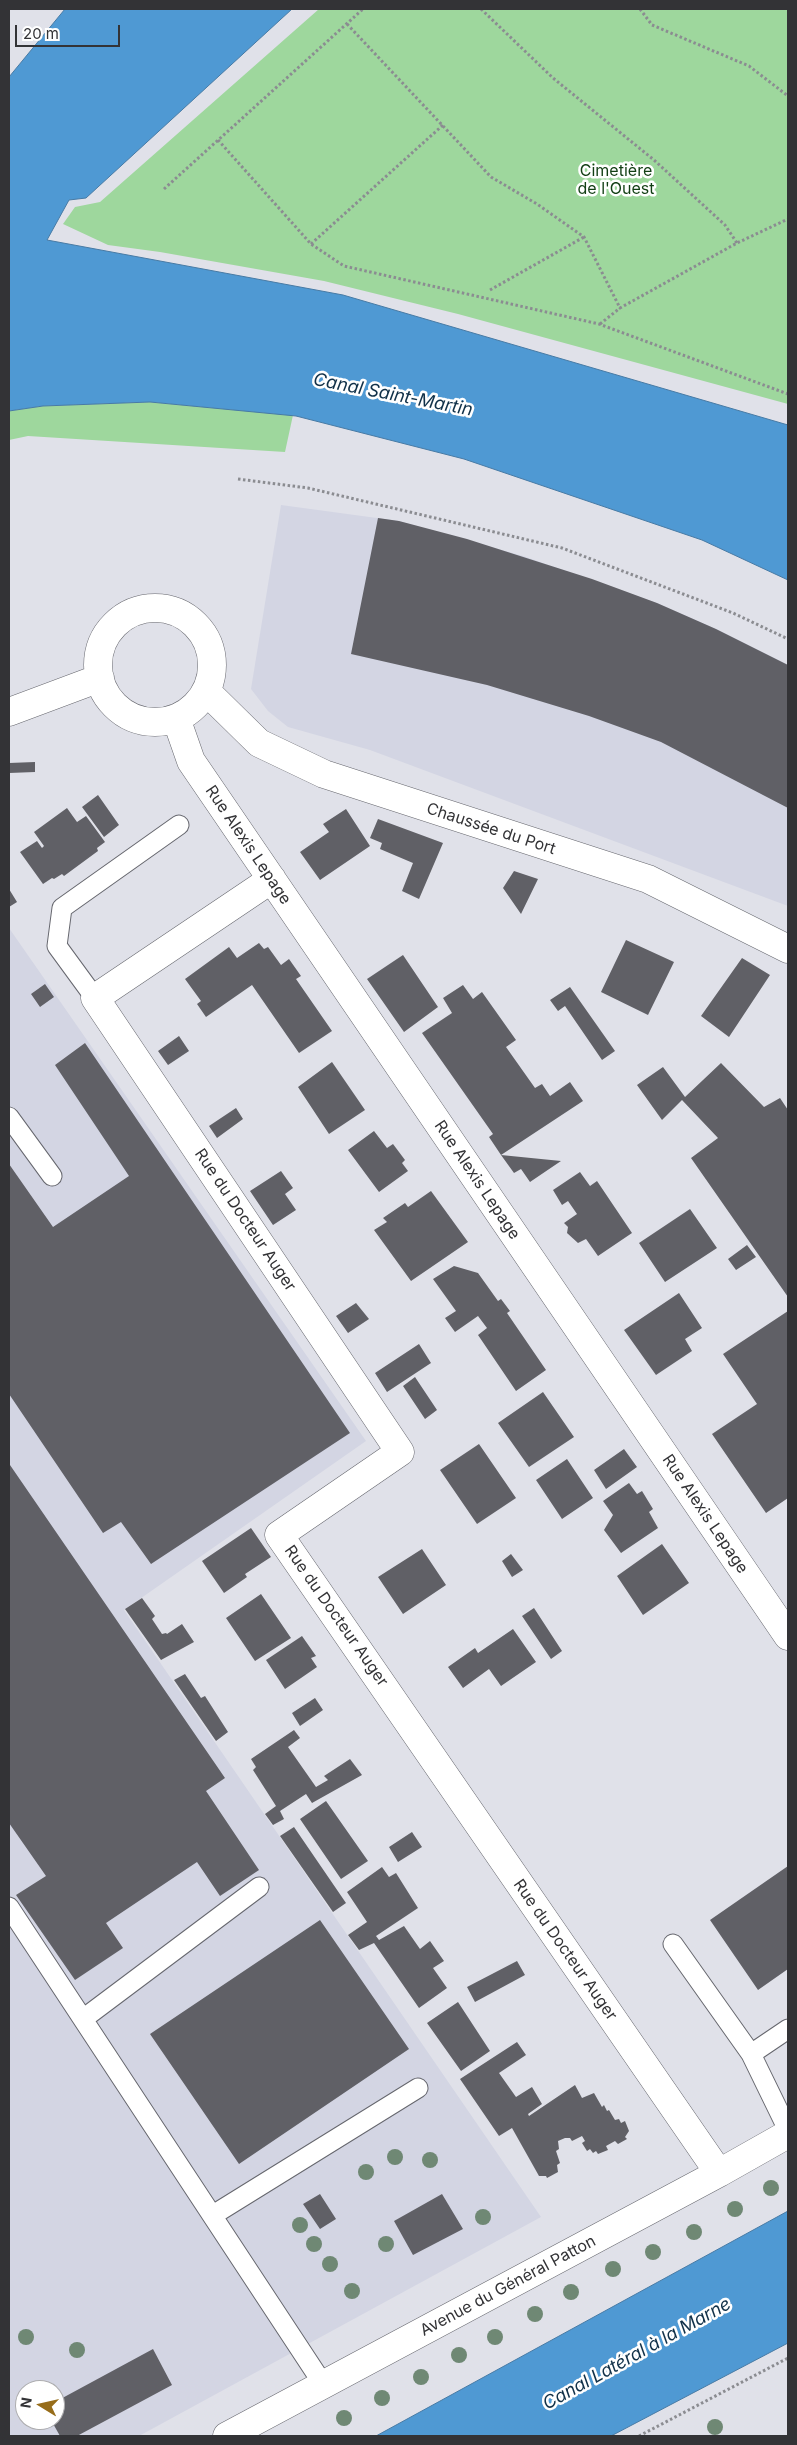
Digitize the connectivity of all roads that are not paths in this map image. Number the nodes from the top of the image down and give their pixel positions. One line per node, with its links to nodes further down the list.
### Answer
1 (100, 678): 2 (street); 3 (street); 4 (street)
2 (206, 691): 4 (street); 7 (street, Chaussée du Port)
3 (9, 712)
4 (176, 718): 6 (street, Rue Alexis Lepage)
5 (179, 825): 8 (lane)
6 (272, 879): 8 (street); 11 (street, Rue Alexis Lepage)
7 (788, 949)
8 (95, 998): 20 (street, Rue du Docteur Auger)
9 (9, 1117): 10 (lane)
10 (52, 1176)
11 (788, 1636)
12 (259, 1888): 15 (lane)
13 (9, 1907): 15 (lane)
14 (673, 1944): 17 (lane)
15 (83, 2019): 21 (lane)
16 (788, 2029): 17 (lane)
17 (751, 2054): 19 (lane)
18 (418, 2088): 21 (lane)
19 (788, 2132): 20 (street, Avenue du Général Patton)
20 (719, 2173): 22 (street, Avenue du Général Patton)
21 (213, 2215): 22 (lane)
22 (323, 2384): 23 (street, Avenue du Général Patton)
23 (227, 2436)

